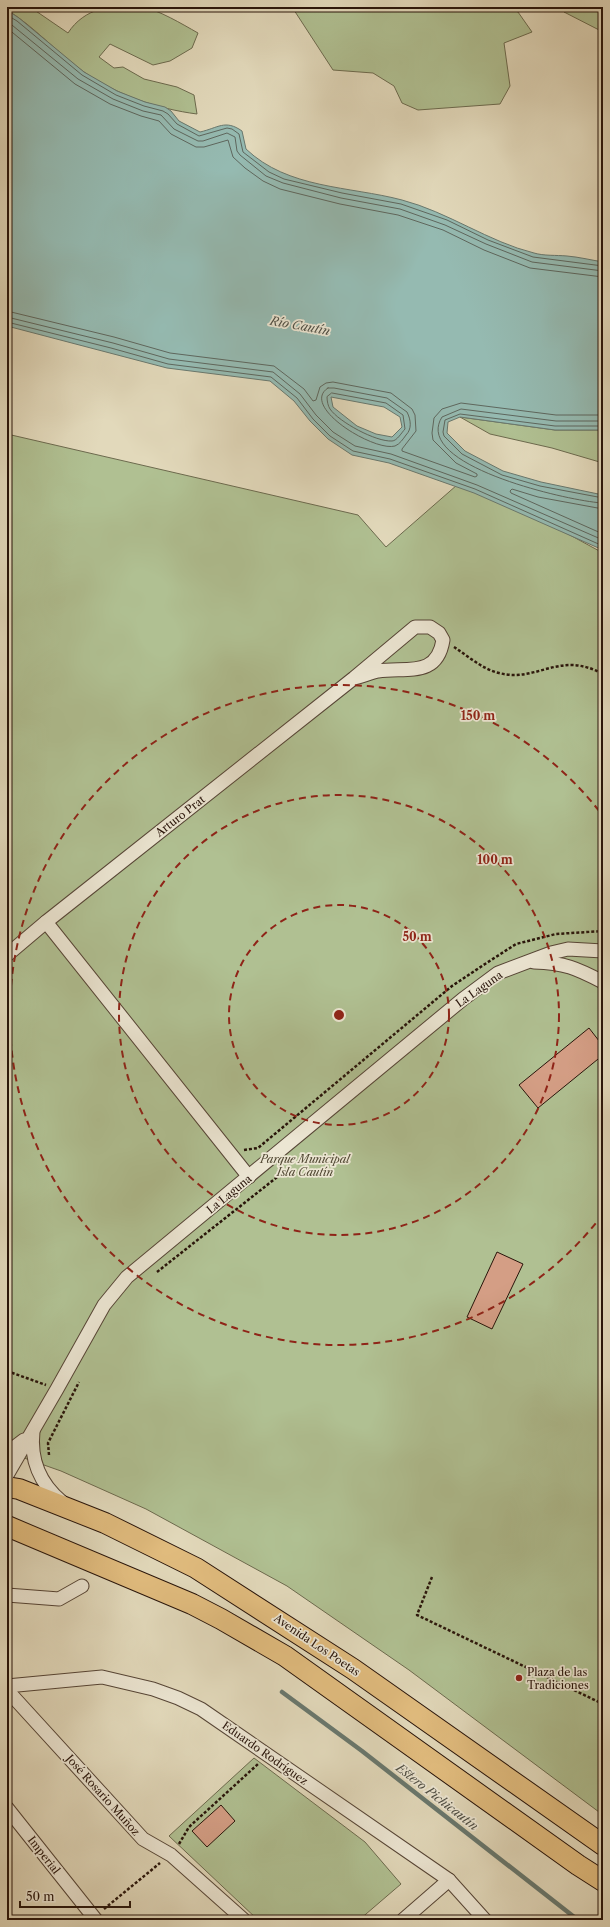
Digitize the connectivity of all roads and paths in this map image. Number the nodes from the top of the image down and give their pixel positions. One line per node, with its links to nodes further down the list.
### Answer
1 (443, 640): 2 (path); 3 (street, Arturo Prat); 3 (street, Arturo Prat)
2 (603, 674)
3 (354, 678): 4 (street, Arturo Prat)
4 (46, 922): 6 (street, Arturo Prat); 12 (street)
5 (603, 951): 7 (street, La Laguna)
6 (7, 955)
7 (531, 962): 8 (street, La Laguna); 12 (street, La Laguna)
8 (603, 982)
9 (452, 986): 10 (path)
10 (240, 1150)
11 (281, 1174): 13 (path)
12 (249, 1178): 16 (street, La Laguna)
13 (152, 1276)
14 (7, 1371): 16 (path)
15 (79, 1380): 18 (path)
16 (57, 1389): 17 (street, La Laguna)
17 (33, 1430): 19 (street); 20 (street); 22 (street)
18 (48, 1443)
19 (7, 1453)
20 (7, 1475)
21 (7, 1486): 22 (main road, Avenida Los Poetas)
22 (74, 1510): 32 (main road, Avenida Los Poetas)
23 (7, 1526): 35 (main road)
24 (432, 1577): 29 (path)
25 (82, 1586): 26 (street)
26 (7, 1595)
27 (7, 1686): 30 (street, Eduardo Rodríguez)
28 (7, 1690): 33 (street, José Rosario Muñoz)
29 (603, 1704)
30 (267, 1755): 33 (path); 34 (street, Eduardo Rodríguez)
31 (7, 1808): 36 (street, Imperial)
32 (603, 1845)
33 (170, 1854): 36 (path); 37 (street, José Rosario Muñoz)
34 (449, 1880): 38 (street); 39 (street, Eduardo Rodríguez)
35 (603, 1881)
36 (95, 1919)
37 (244, 1920)
38 (403, 1920)
39 (485, 1920)

